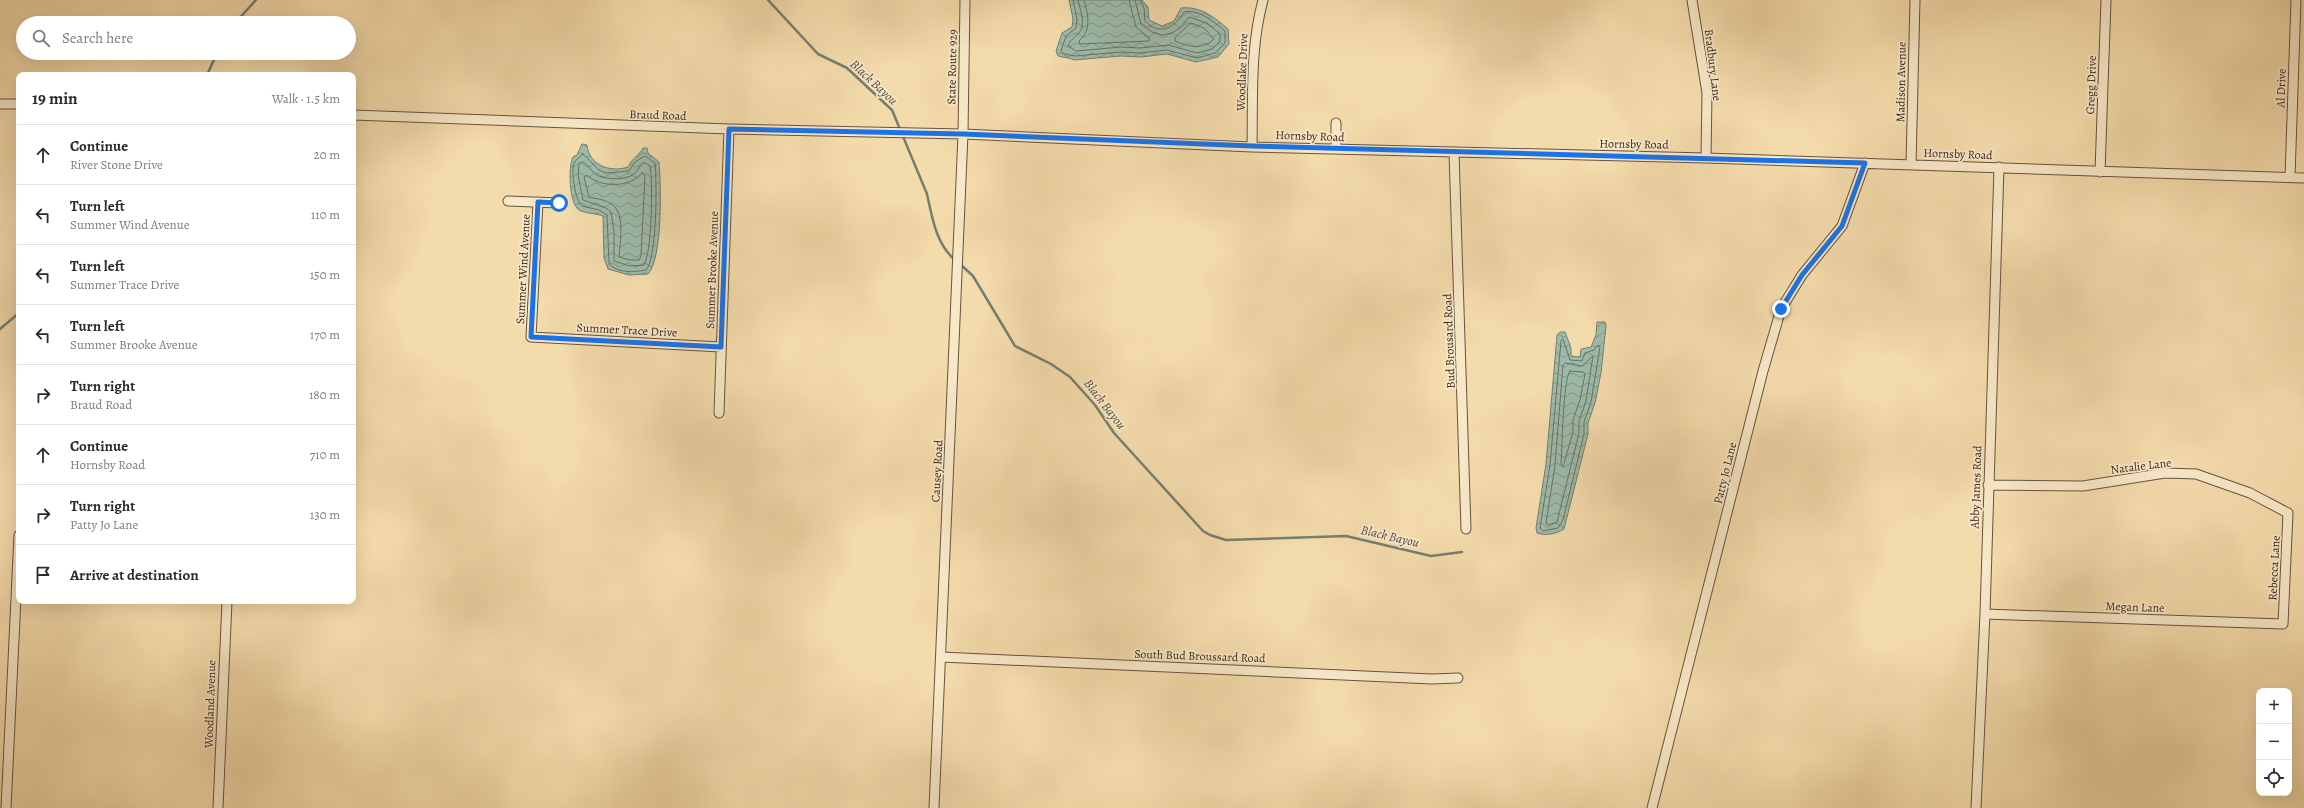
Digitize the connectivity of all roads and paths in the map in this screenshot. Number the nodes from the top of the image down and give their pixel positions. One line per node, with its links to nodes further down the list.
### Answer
1 (964, 0): 12 (street, State Route 929)
2 (1263, 0): 13 (street, Woodlake Drive)
3 (1692, 0): 16 (street, Bradbury Lane)
4 (1915, 0): 18 (street, Madison Avenue)
5 (2106, 0): 20 (street, Gregg Drive)
6 (2296, 0): 21 (street, Al Drive)
7 (0, 104): 8 (street)
8 (16, 104)
9 (356, 116): 11 (street, Braud Road)
10 (1336, 123): 14 (street)
11 (729, 129): 12 (street, Braud Road); 27 (street, Summer Brooke Avenue)
12 (963, 134): 13 (street, Hornsby Road); 36 (street, Causey Road)
13 (1252, 146): 14 (street, Hornsby Road)
14 (1336, 149): 15 (street, Hornsby Road)
15 (1454, 152): 16 (street, Hornsby Road); 31 (street, Bud Brousard Road)
16 (1706, 158): 17 (street, Hornsby Road)
17 (1865, 163): 18 (street, Hornsby Road); 41 (street, Patty Jo Lane)
18 (1911, 165): 19 (street, Hornsby Road)
19 (1999, 168): 20 (street, Hornsby Road); 29 (street, Abby James Road)
20 (2100, 172): 21 (street, Hornsby Road)
21 (2290, 177): 22 (street, Hornsby Road)
22 (2304, 178)
23 (508, 201): 24 (street)
24 (538, 202): 25 (street); 26 (street, Summer Wind Avenue)
25 (559, 203)
26 (531, 337): 27 (street, Summer Trace Drive)
27 (721, 347): 28 (street, Summer Brooke Avenue)
28 (719, 413)
29 (1988, 485): 30 (street, Natalie Lane); 34 (street, Abby James Road)
30 (2288, 513): 35 (street, Rebecca Lane)
31 (1466, 529)
32 (16, 598): 38 (street)
33 (227, 604): 39 (street, Woodland Avenue)
34 (1985, 614): 35 (street, Megan Lane); 42 (street, Abby James Road)
35 (2283, 624)
36 (941, 657): 37 (street, South Bud Broussard Road); 40 (street, Causey Road)
37 (1458, 678)
38 (6, 808)
39 (218, 808)
40 (934, 808)
41 (1652, 808)
42 (1976, 808)

